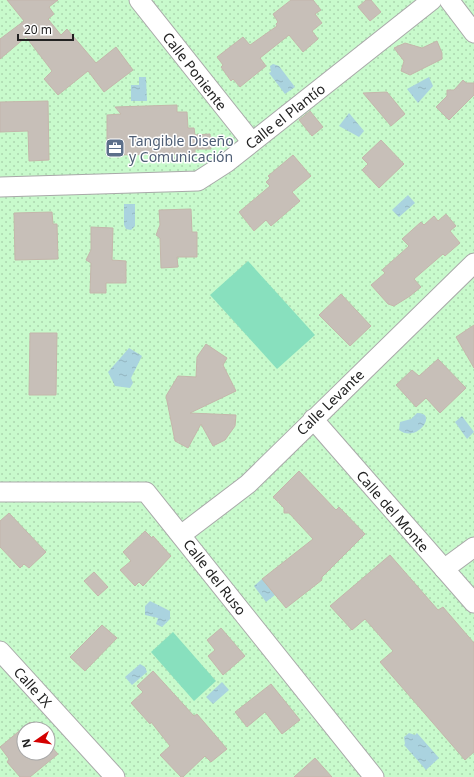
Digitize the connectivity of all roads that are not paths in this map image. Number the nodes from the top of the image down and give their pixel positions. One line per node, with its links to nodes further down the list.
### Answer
1 (139, 0): 5 (street, Calle Poniente)
2 (432, 0): 5 (street, Calle el Plantío)
3 (449, 0): 4 (street)
4 (474, 33)
5 (251, 142): 6 (street, Calle el Plantío)
6 (0, 187)
7 (474, 263): 8 (street, Calle Levante)
8 (313, 420): 10 (street, Calle Levante); 12 (street, Calle del Monte)
9 (0, 492): 10 (street, Calle del Ruso)
10 (181, 535): 16 (street, Calle del Ruso)
11 (474, 547): 12 (street)
12 (444, 569): 13 (street, Calle del Monte)
13 (474, 603)
14 (0, 651): 15 (street, Calle IX)
15 (114, 777)
16 (374, 777)

